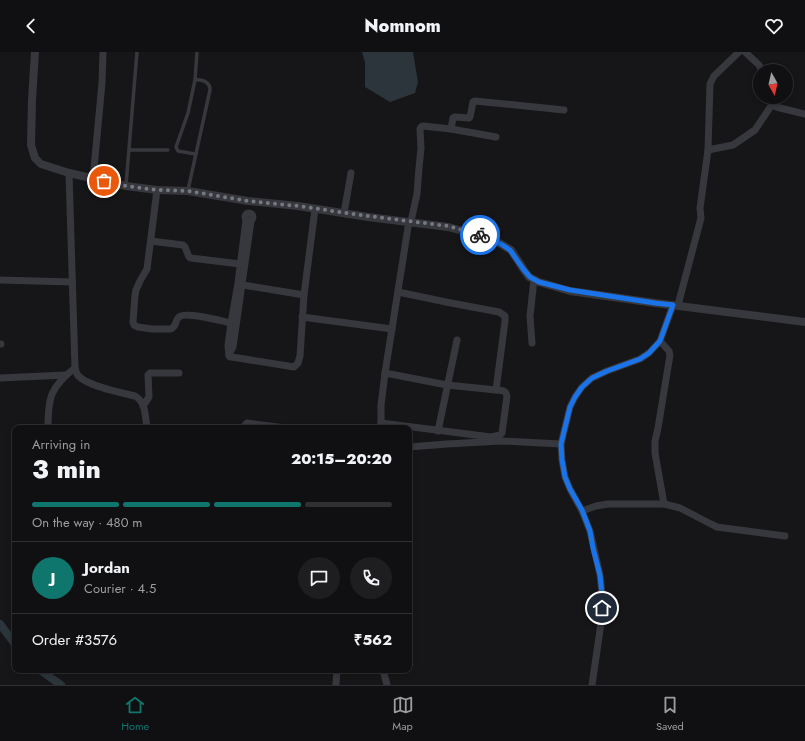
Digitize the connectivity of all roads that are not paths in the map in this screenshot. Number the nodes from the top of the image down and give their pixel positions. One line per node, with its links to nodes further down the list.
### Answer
1 (35, 52): 19 (street)
2 (103, 52): 21 (street)
3 (137, 52): 15 (lane)
4 (197, 52): 8 (lane)
5 (740, 52): 17 (street)
6 (745, 52): 7 (street)
7 (758, 64)
8 (195, 80): 18 (lane); 18 (lane)
9 (769, 104): 17 (street)
10 (774, 104): 12 (street)
11 (564, 110): 13 (street)
12 (805, 114)
13 (451, 129): 14 (street); 29 (street)
14 (496, 137)
15 (130, 150): 16 (lane); 22 (lane)
16 (168, 150)
17 (708, 150): 38 (street)
18 (195, 154): 24 (lane)
19 (69, 173): 21 (street); 34 (street)
20 (351, 173): 27 (street)
21 (93, 179): 22 (street)
22 (126, 186): 23 (street)
23 (157, 190): 24 (street); 30 (street)
24 (188, 191): 25 (street)
25 (252, 201): 26 (street); 28 (street)
26 (315, 208): 27 (street); 37 (street)
27 (344, 213): 29 (street)
28 (249, 217): 31 (street); 35 (street)
29 (410, 221): 33 (street); 36 (street)
30 (151, 241): 31 (street); 41 (street)
31 (240, 264): 41 (street)
32 (0, 280): 34 (street)
33 (534, 280): 38 (street); 45 (street)
34 (72, 282): 47 (street)
35 (243, 285): 37 (street); 46 (street)
36 (398, 292): 42 (street); 53 (street)
37 (304, 295): 39 (street)
38 (675, 305): 40 (street); 44 (street)
39 (302, 317): 42 (street); 46 (street)
40 (805, 322)
41 (231, 323): 46 (street)
42 (392, 329): 49 (street)
43 (457, 340): 52 (street)
44 (660, 341): 62 (street); 64 (street)
45 (532, 343)
46 (229, 354)
47 (75, 368): 50 (street); 54 (street)
48 (179, 373): 54 (street)
49 (385, 373): 52 (street); 59 (street)
50 (66, 375): 51 (street); 55 (street)
51 (0, 378)
52 (447, 385): 53 (street); 61 (street)
53 (496, 390): 61 (street)
54 (143, 406): 56 (street)
55 (48, 425)
56 (146, 425)
57 (245, 425): 58 (street)
58 (262, 425)
59 (381, 425)
60 (412, 429): 61 (street)
61 (438, 431)
62 (561, 444): 63 (street); 65 (street)
63 (412, 447)
64 (664, 504): 65 (street); 66 (street)
65 (582, 510): 71 (street)
66 (785, 536)
67 (337, 673): 69 (street)
68 (383, 673): 70 (street)
69 (336, 684)
70 (386, 685)
71 (592, 685)

